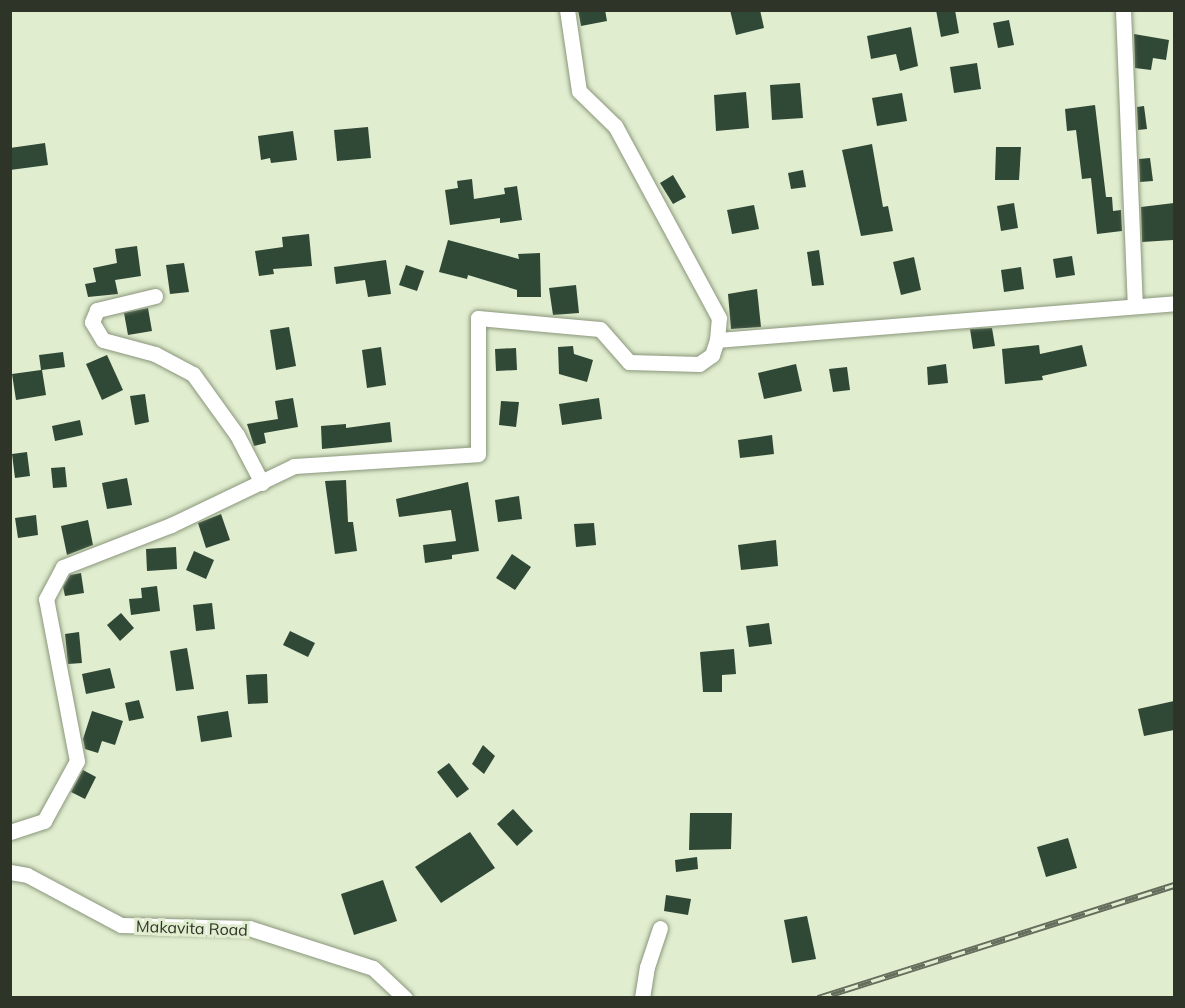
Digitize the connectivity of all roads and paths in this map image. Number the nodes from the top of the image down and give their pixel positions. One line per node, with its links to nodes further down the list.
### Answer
1 (567, 10): 6 (street)
2 (1123, 10): 5 (street)
3 (155, 296): 7 (street)
4 (1174, 303): 5 (street)
5 (1135, 306): 6 (street)
6 (717, 340): 7 (street)
7 (262, 483): 8 (street)
8 (10, 832)
9 (10, 872): 11 (street, Makavita Road)
10 (660, 928): 12 (street)
11 (405, 998)
12 (642, 998)

